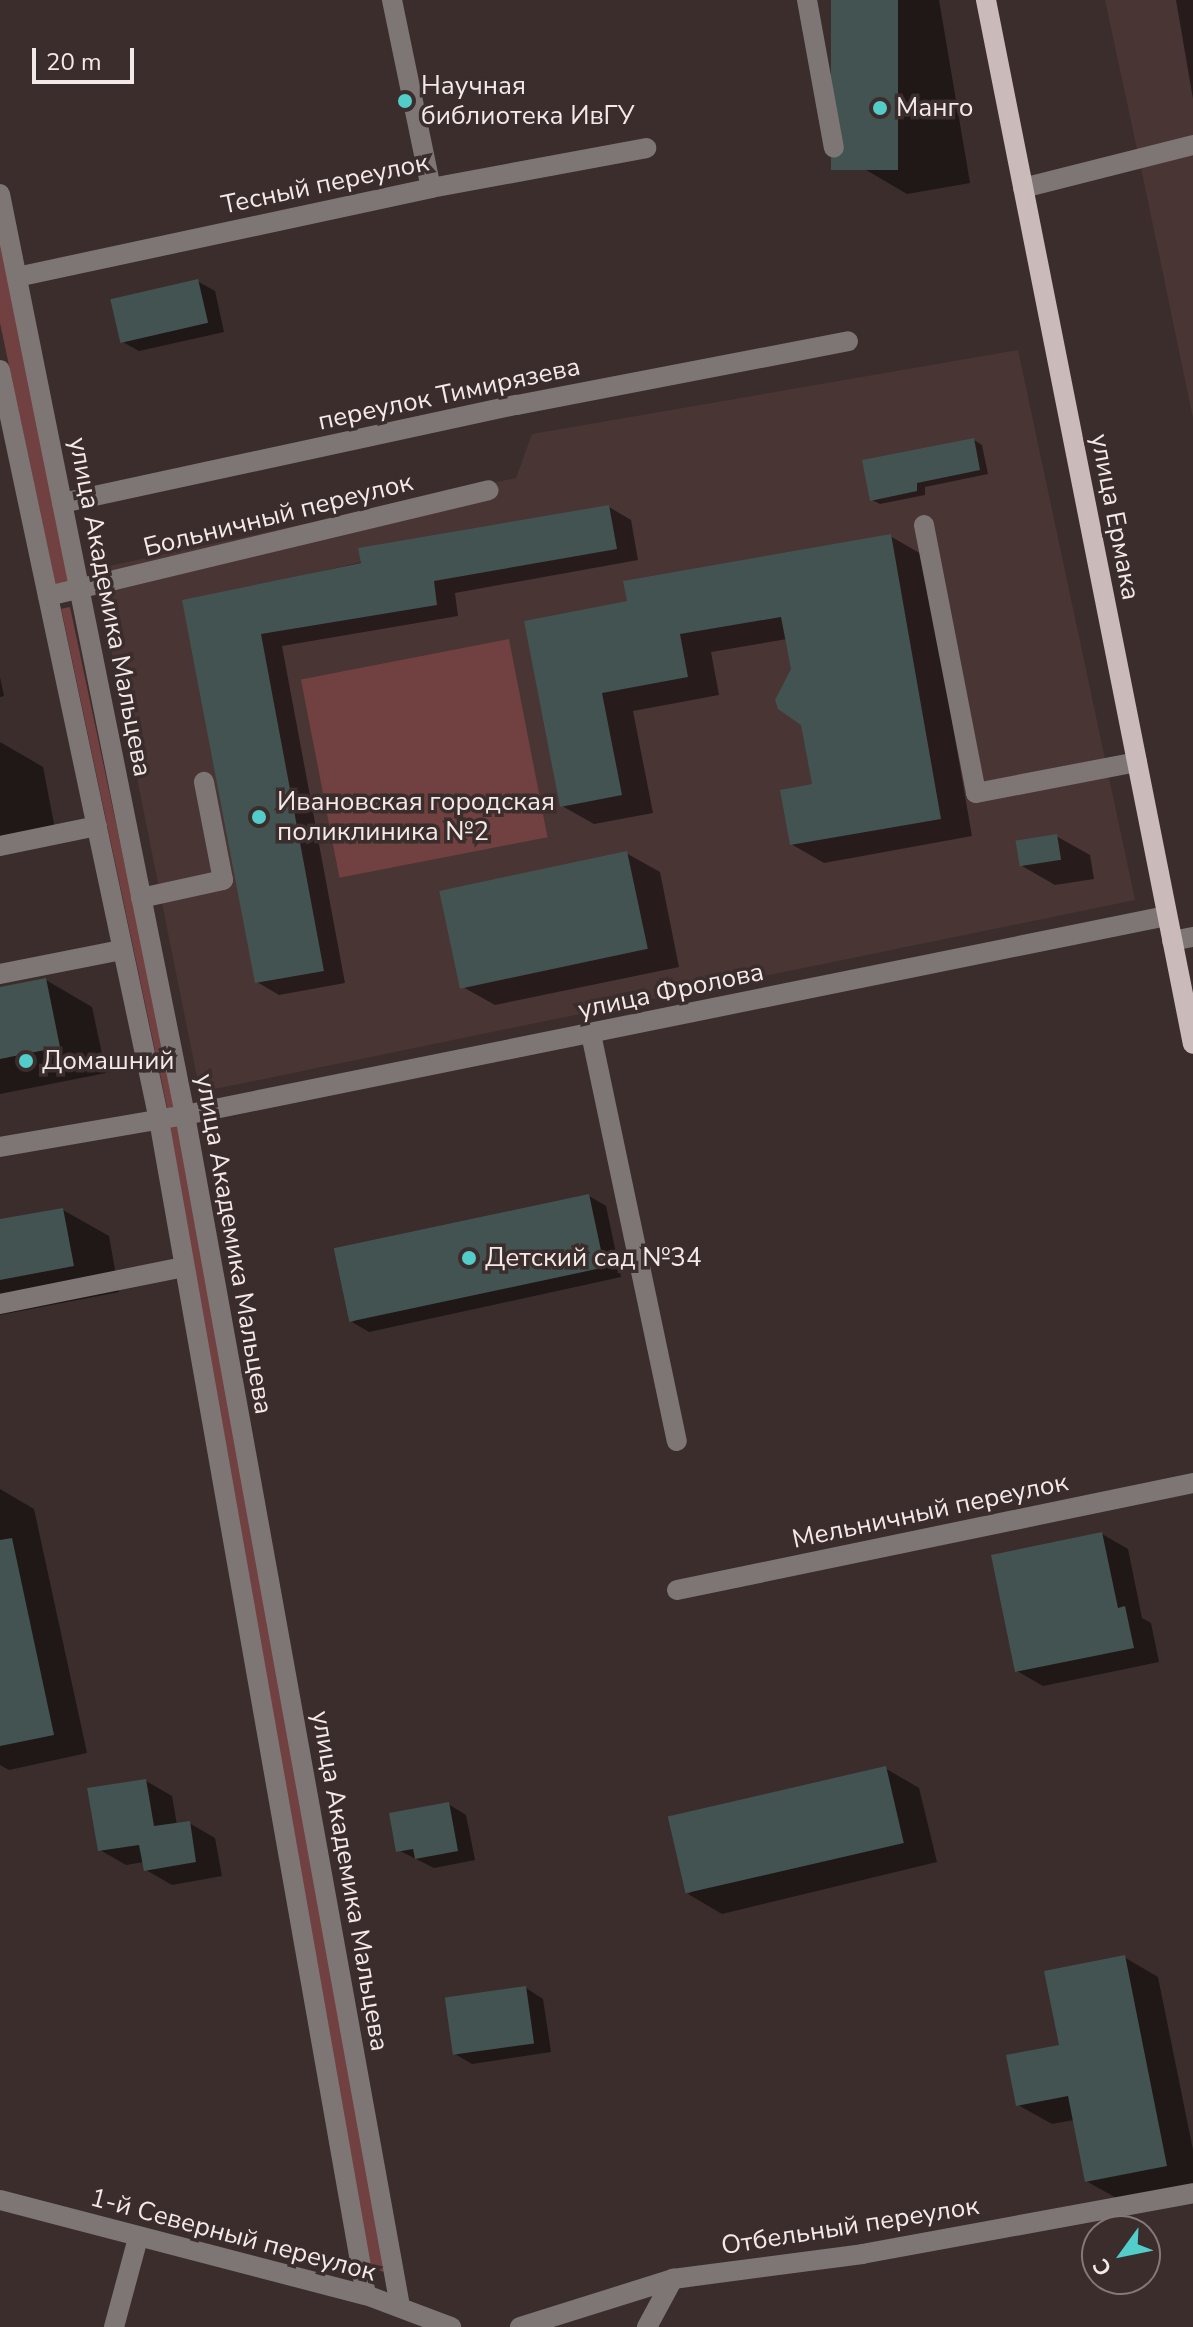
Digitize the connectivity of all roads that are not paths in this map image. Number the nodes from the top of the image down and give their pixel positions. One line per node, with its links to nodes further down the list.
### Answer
1 (392, 0): 7 (street)
2 (807, 0): 6 (street)
3 (986, 0): 8 (main road, улица Ермака)
4 (1193, 145): 8 (street)
5 (646, 148): 7 (street, Тесный переулок)
6 (834, 148)
7 (431, 188): 10 (street, Тесный переулок)
8 (1023, 188): 19 (main road, улица Ермака)
9 (0, 194): 10 (street, улица Академика Мальцева)
10 (17, 277): 15 (street, улица Академика Мальцева)
11 (848, 341): 15 (street, переулок Тимирязева)
12 (0, 370): 13 (street)
13 (5, 416): 18 (street)
14 (488, 490): 17 (street, Больничный переулок)
15 (62, 503): 17 (street, улица Академика Мальцева)
16 (924, 525): 19 (street)
17 (80, 590): 18 (street, Больничный переулок); 23 (street, улица Академика Мальцева)
18 (48, 596): 21 (street)
19 (1137, 762): 24 (main road, улица Ермака)
20 (204, 782): 23 (street)
21 (97, 826): 22 (street); 27 (street)
22 (0, 846)
23 (141, 898): 31 (street, улица Академика Мальцева)
24 (1167, 916): 26 (main road, улица Ермака); 29 (street, улица Фролова)
25 (1193, 937): 26 (street)
26 (1172, 941): 30 (main road, улица Ермака)
27 (121, 950): 28 (street); 32 (street)
28 (0, 974)
29 (591, 1034): 31 (street, улица Фролова); 36 (street)
30 (1193, 1044)
31 (185, 1115): 32 (street, улица Фролова); 44 (street, улица Академика Мальцева)
32 (159, 1120): 33 (street); 34 (street)
33 (0, 1147)
34 (184, 1267): 35 (street); 43 (street)
35 (0, 1304)
36 (677, 1441)
37 (1193, 1483): 38 (street, Мельничный переулок)
38 (677, 1590)
39 (1193, 2193): 42 (street, Отбельный переулок)
40 (0, 2200): 41 (street, 1-й Северный переулок)
41 (138, 2238): 43 (street, 1-й Северный переулок); 45 (street)
42 (673, 2279): 47 (street, Отбельный переулок); 48 (street)
43 (366, 2295): 44 (street, 1-й Северный переулок)
44 (400, 2306): 46 (street, 1-й Северный переулок)
45 (114, 2327)
46 (451, 2327)
47 (520, 2327)
48 (647, 2327)

